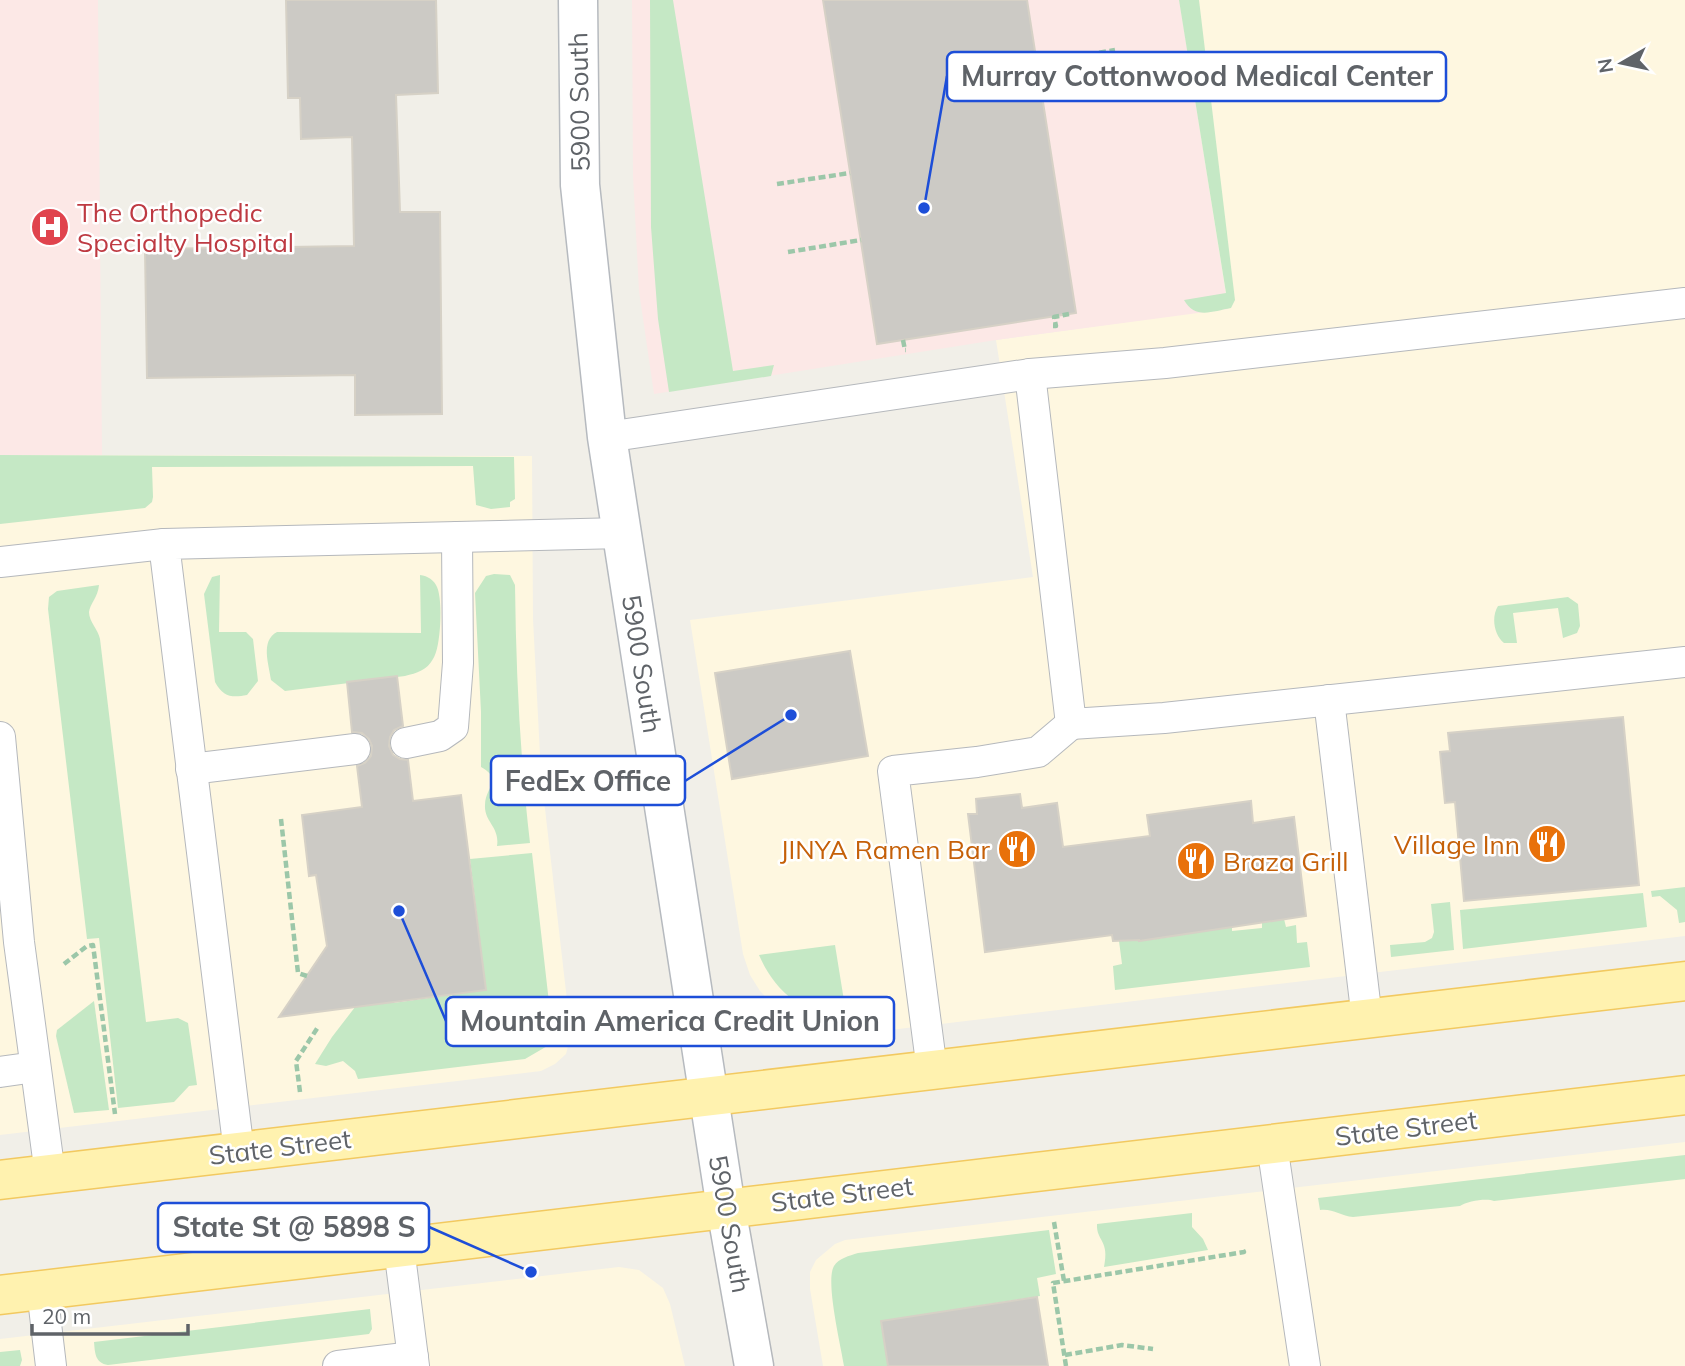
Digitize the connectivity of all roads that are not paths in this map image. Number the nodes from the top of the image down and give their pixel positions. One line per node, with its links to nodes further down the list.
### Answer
1 (578, 0): 4 (main road, 5900 South)
2 (1685, 303): 3 (lane)
3 (1030, 374): 4 (lane); 11 (lane)
4 (607, 437): 5 (main road, 5900 South)
5 (622, 533): 6 (lane); 24 (main road, 5900 South)
6 (457, 537): 7 (lane); 13 (lane)
7 (164, 544): 8 (lane); 15 (lane)
8 (0, 562)
9 (1685, 662): 10 (lane)
10 (1329, 700): 11 (lane); 19 (lane)
11 (1071, 724): 21 (lane)
12 (0, 737): 17 (lane)
13 (405, 743)
14 (355, 749): 15 (lane)
15 (191, 769): 26 (lane)
16 (0, 914): 17 (lane)
17 (19, 942): 20 (lane)
18 (1685, 981): 19 (main road, State Street)
19 (1367, 1018): 21 (main road, State Street)
20 (34, 1067): 22 (lane); 27 (lane)
21 (932, 1070): 24 (main road, State Street)
22 (0, 1072)
23 (1685, 1094): 25 (main road, State Street)
24 (709, 1096): 26 (main road, State Street); 29 (main road, 5900 South)
25 (1272, 1145): 29 (main road, State Street); 37 (lane)
26 (239, 1152): 27 (main road, State Street)
27 (50, 1174): 28 (main road, State Street)
28 (0, 1180)
29 (726, 1208): 30 (main road, State Street); 36 (main road, 5900 South)
30 (399, 1248): 31 (main road, State Street); 33 (lane)
31 (42, 1290): 32 (main road, State Street); 35 (lane)
32 (0, 1295)
33 (414, 1361): 34 (lane)
34 (347, 1365)
35 (51, 1366)
36 (754, 1366)
37 (1305, 1366)

